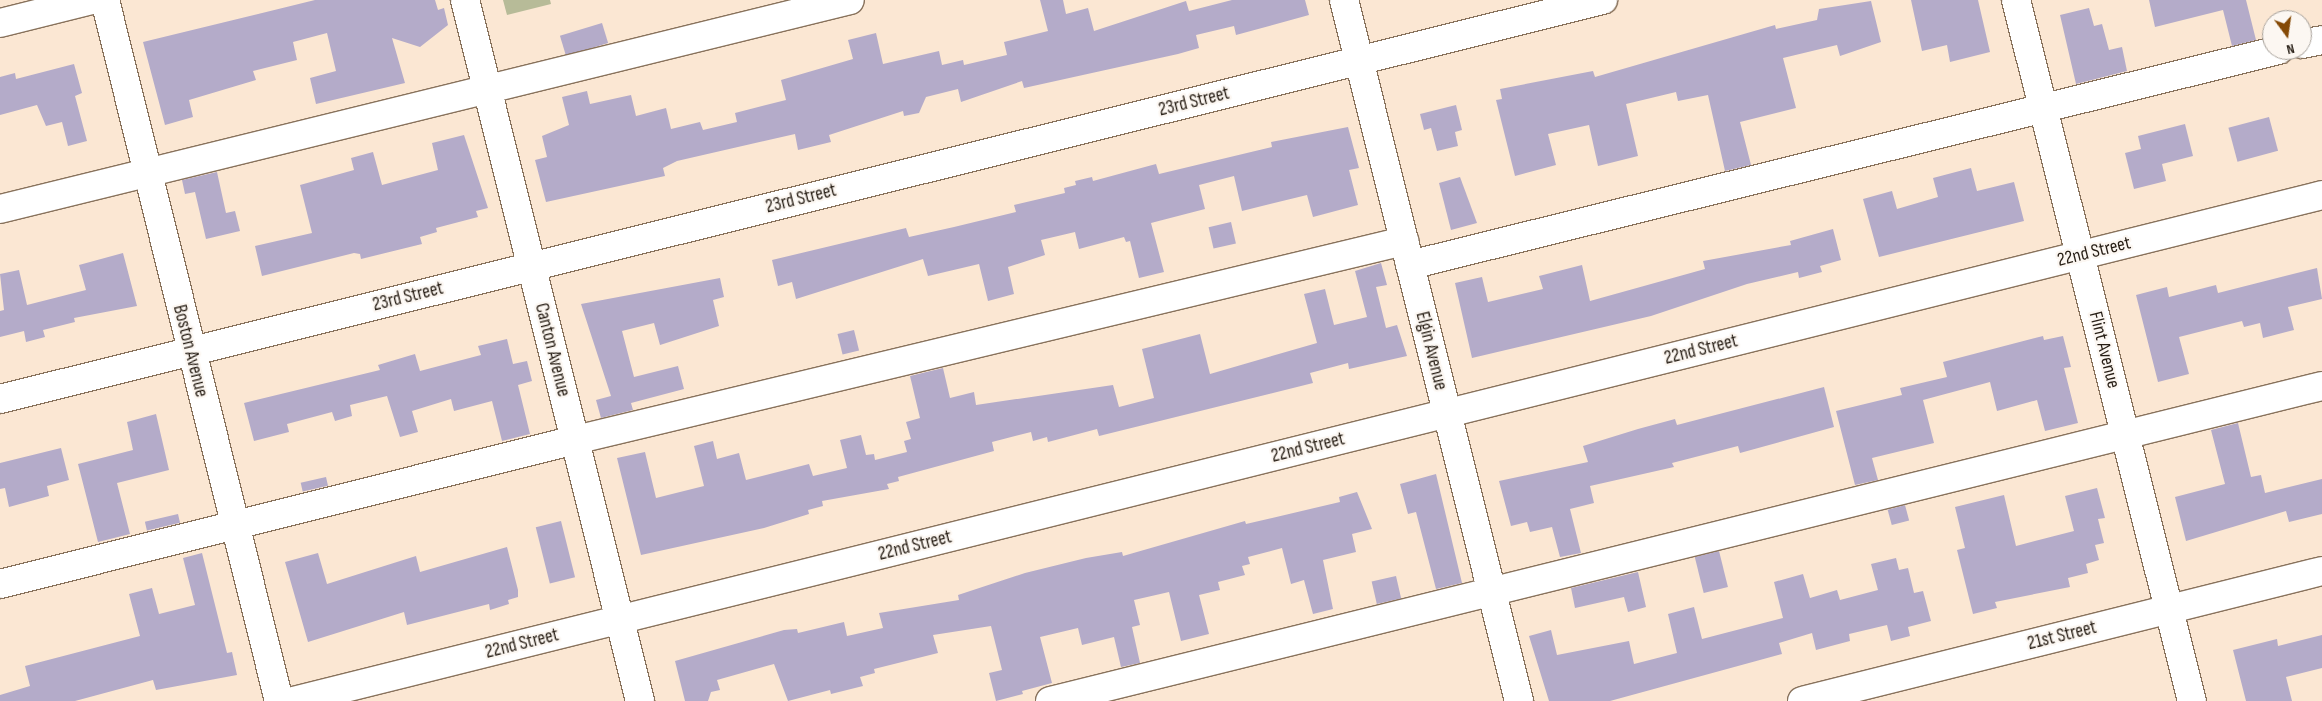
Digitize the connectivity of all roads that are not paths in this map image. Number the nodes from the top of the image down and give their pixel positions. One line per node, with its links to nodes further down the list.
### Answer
1 (92, 0): 8 (street)
2 (106, 0): 13 (street, Boston Avenue)
3 (465, 0): 11 (street, Canton Avenue)
4 (850, 0): 11 (street)
5 (1344, 0): 10 (street, Elgin Avenue)
6 (1603, 0): 10 (street, 23rd Street)
7 (2016, 0): 12 (street, Flint Avenue)
8 (0, 23)
9 (2262, 54): 12 (street)
10 (1359, 61): 16 (street, Elgin Avenue); 18 (street, 23rd Street)
11 (487, 89): 13 (street); 18 (street, Canton Avenue)
12 (2043, 107): 16 (street); 17 (street, Flint Avenue)
13 (146, 172): 15 (street); 19 (street, Boston Avenue)
14 (2322, 195): 17 (street, 22nd Street)
15 (0, 210)
16 (1407, 253): 22 (street, Elgin Avenue); 24 (street)
17 (2081, 255): 22 (street, 22nd Street); 23 (street, Flint Avenue)
18 (531, 266): 19 (street, 23rd Street); 24 (street, Canton Avenue)
19 (190, 351): 21 (street, 23rd Street); 25 (street, Boston Avenue)
20 (2322, 386): 23 (street)
21 (0, 399)
22 (1447, 413): 28 (street, Elgin Avenue); 30 (street, 22nd Street)
23 (2125, 434): 28 (street); 29 (street, Flint Avenue)
24 (574, 440): 25 (street); 30 (street, Canton Avenue)
25 (234, 526): 27 (street); 31 (street, Boston Avenue)
26 (2322, 572): 29 (street, 21st Street)
27 (0, 584)
28 (1491, 592): 34 (street); 35 (street, Elgin Avenue)
29 (2169, 610): 36 (street, 21st Street); 37 (street, Flint Avenue)
30 (619, 620): 32 (street, 22nd Street); 33 (street, Canton Avenue)
31 (279, 701)
32 (293, 701)
33 (640, 701)
34 (1050, 701)
35 (1519, 701)
36 (1802, 701)
37 (2192, 701)

